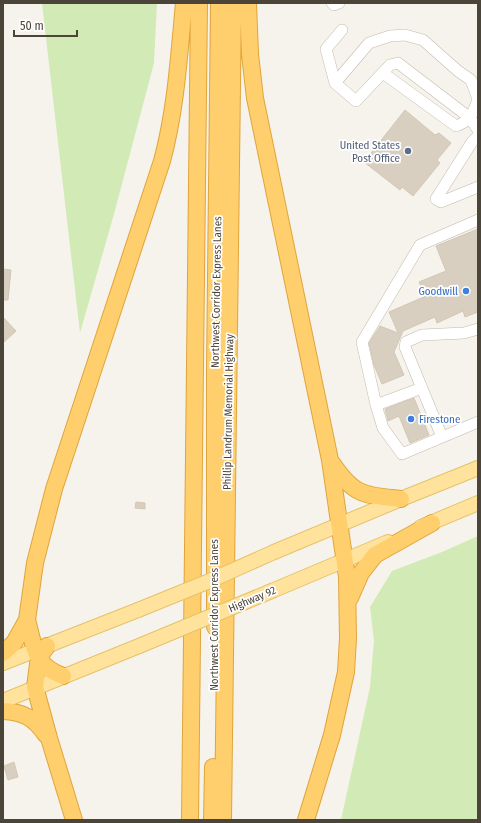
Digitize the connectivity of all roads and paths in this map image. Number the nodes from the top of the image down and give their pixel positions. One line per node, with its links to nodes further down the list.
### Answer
1 (184, 3): 30 (highway)
2 (199, 3): 40 (highway)
3 (219, 3): 41 (highway, Northwest Corridor Express Lanes)
4 (233, 3): 42 (highway, Phillip Landrum Memorial Highway)
5 (248, 3): 22 (highway)
6 (332, 3): 7 (lane)
7 (339, 3)
8 (342, 30): 10 (lane)
9 (383, 73): 10 (lane); 12 (lane); 12 (lane)
10 (335, 83): 11 (lane)
11 (478, 100): 12 (lane)
12 (470, 118): 13 (lane)
13 (478, 130)
14 (478, 136): 15 (lane)
15 (478, 187)
16 (478, 220): 19 (lane)
17 (478, 329): 18 (lane)
18 (422, 388): 19 (lane); 21 (lane)
19 (376, 405): 21 (lane)
20 (478, 422): 21 (lane)
21 (442, 437)
22 (330, 460): 24 (highway); 27 (highway)
23 (478, 468): 24 (main road)
24 (401, 499): 27 (main road)
25 (478, 503): 26 (main road, Highway 92)
26 (432, 523): 28 (main road, Highway 92); 29 (highway)
27 (339, 526): 28 (highway); 31 (main road, bridge)
28 (344, 560): 29 (highway); 34 (main road, Highway 92, bridge)
29 (348, 604): 43 (highway)
30 (27, 620): 31 (highway); 32 (highway)
31 (40, 652): 33 (main road); 34 (highway); 35 (highway)
32 (3, 653)
33 (3, 664)
34 (63, 676): 35 (main road, Highway 92)
35 (35, 687): 36 (main road, Highway 92); 38 (highway)
36 (3, 701)
37 (3, 711): 38 (highway)
38 (49, 738): 39 (highway)
39 (74, 820)
40 (190, 820)
41 (212, 820)
42 (223, 820)
43 (306, 820)

